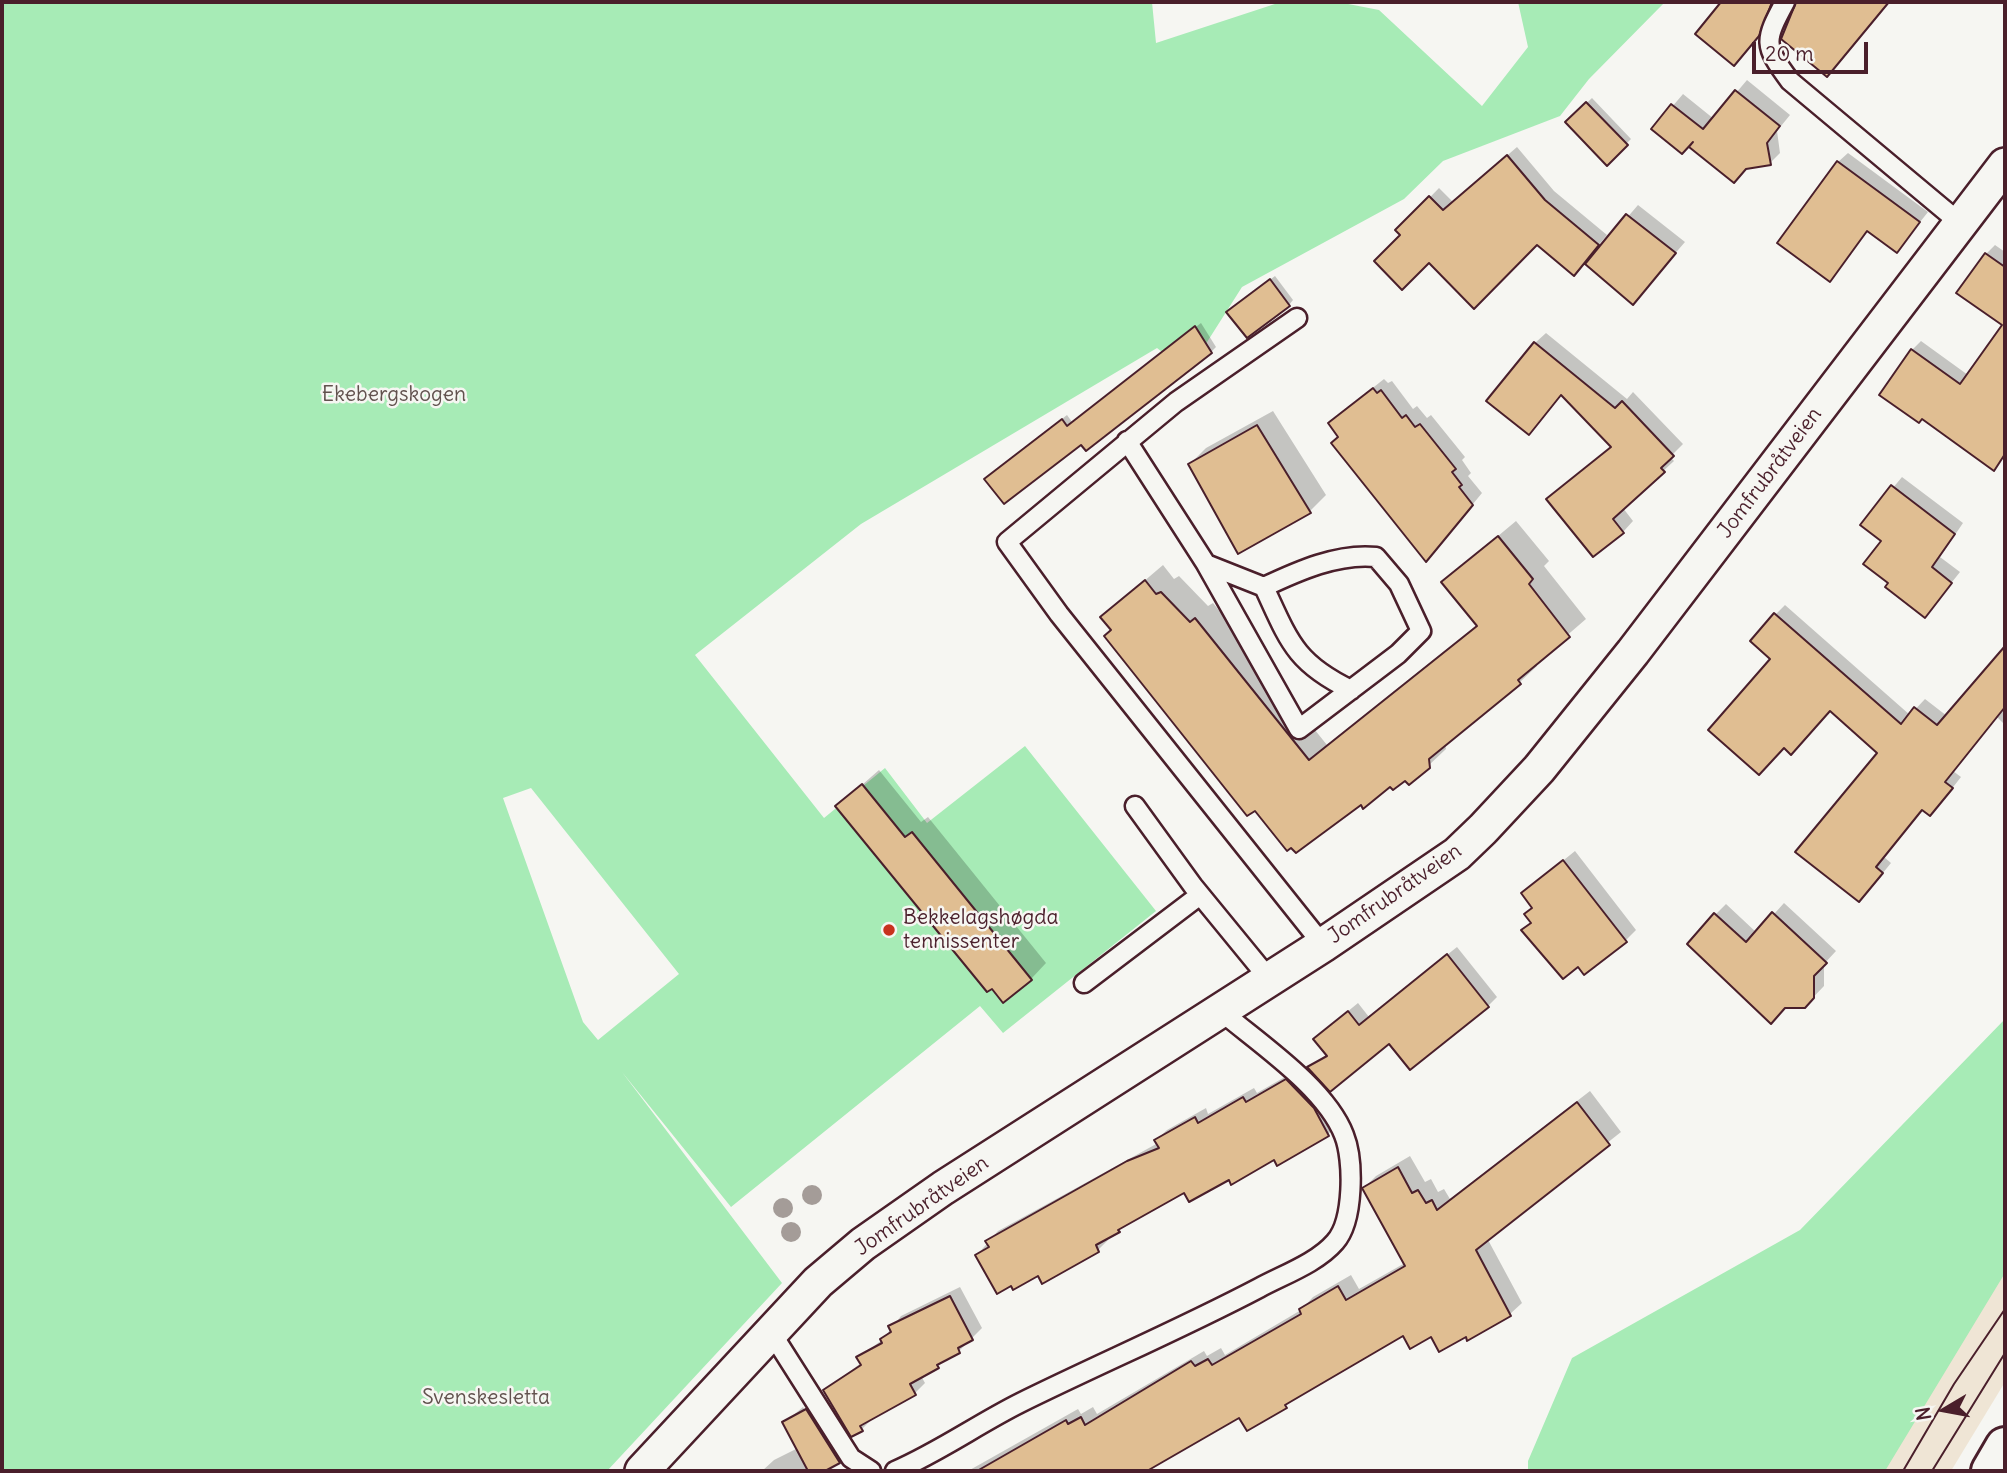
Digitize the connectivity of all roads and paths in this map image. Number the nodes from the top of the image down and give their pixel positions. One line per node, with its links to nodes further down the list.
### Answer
1 (1785, 2): 3 (lane)
2 (2005, 165): 3 (street, Jomfrubråtveien)
3 (1960, 223): 11 (street, Jomfrubråtveien)
4 (1297, 318): 5 (lane)
5 (1127, 441): 6 (lane); 11 (lane)
6 (1206, 564): 7 (lane); 8 (lane)
7 (1264, 587): 8 (lane); 8 (lane)
8 (1351, 690)
9 (1135, 806): 10 (lane)
10 (1200, 895): 12 (lane); 13 (lane)
11 (1323, 946): 12 (street, Jomfrubråtveien)
12 (1270, 980): 14 (street, Jomfrubråtveien)
13 (1084, 983)
14 (1222, 1012): 15 (street, Jomfrubråtveien); 19 (lane)
15 (771, 1332): 17 (street, Jomfrubråtveien); 18 (lane)
16 (2005, 1447): 20 (main road)
17 (642, 1471)
18 (871, 1471)
19 (895, 1471)
20 (1990, 1471)

